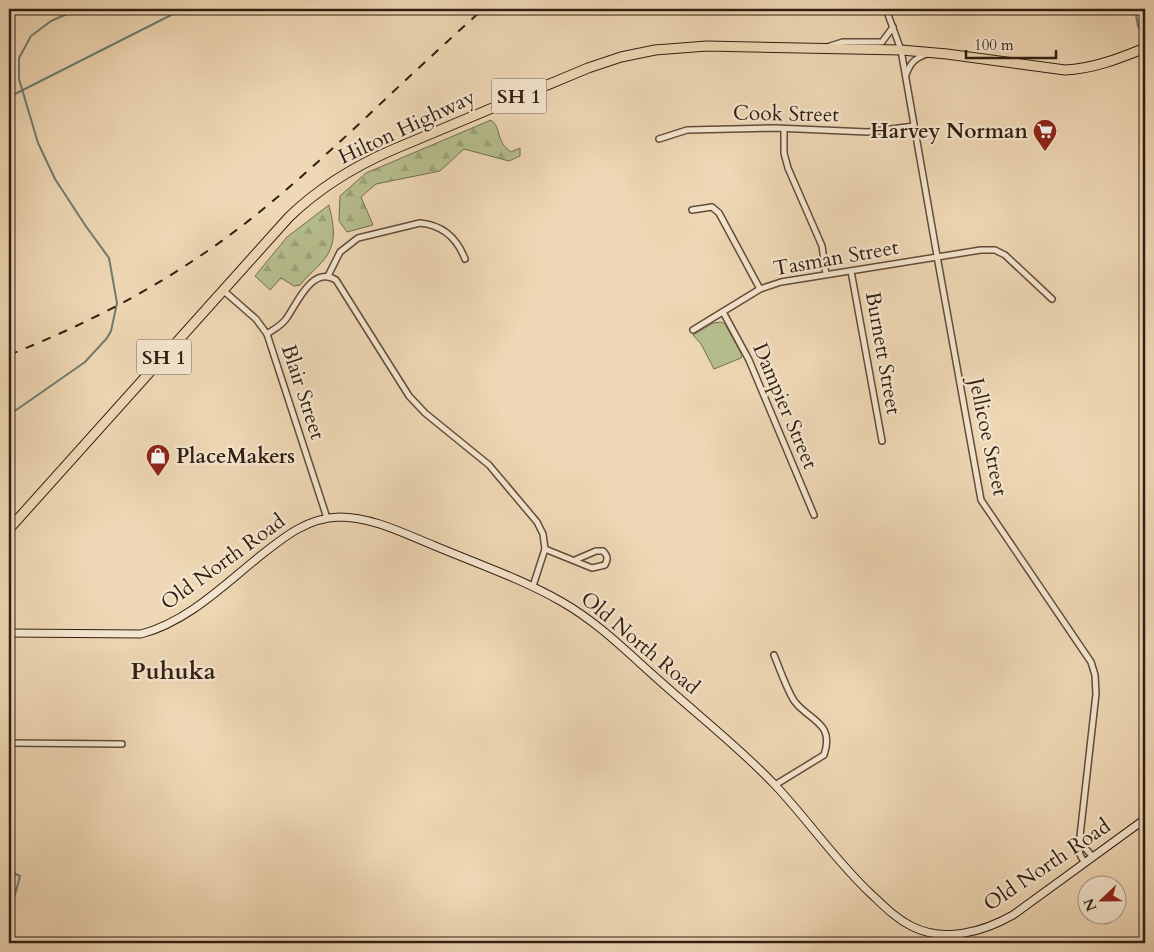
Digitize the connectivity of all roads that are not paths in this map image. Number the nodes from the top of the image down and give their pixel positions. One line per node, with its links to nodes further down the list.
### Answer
1 (886, 9): 2 (street, Jellicoe Street)
2 (893, 27): 3 (street); 5 (street, Jellicoe Street)
3 (821, 48): 5 (highway, Hilton Highway / SH 1); 18 (highway, Hilton Highway / SH 1)
4 (1145, 48): 6 (highway, SH 1)
5 (901, 50): 6 (highway, SH 1); 7 (street, Jellicoe Street)
6 (929, 52): 7 (street)
7 (905, 75): 8 (street, Jellicoe Street)
8 (914, 126): 9 (street, Cook Street); 12 (street, Jellicoe Street)
9 (784, 129): 10 (street, Cook Street); 15 (street)
10 (660, 139)
11 (692, 210): 17 (street)
12 (937, 256): 14 (street, Tasman Street); 19 (street, Tasman Street); 36 (street, Jellicoe Street)
13 (465, 258): 16 (street)
14 (851, 270): 15 (street, Tasman Street); 23 (street, Burnett Street)
15 (826, 274): 17 (street, Tasman Street)
16 (328, 276): 22 (street); 27 (street)
17 (760, 289): 20 (street, Tasman Street)
18 (224, 291): 22 (street, Blair Street); 26 (highway, Hilton Highway / SH 1)
19 (1052, 299)
20 (723, 312): 21 (street, Tasman Street); 24 (street, Dampier Street)
21 (693, 330)
22 (267, 334): 25 (street, Blair Street)
23 (882, 441)
24 (814, 515)
25 (327, 518): 29 (street, Old North Road); 30 (street, Old North Road)
26 (9, 529)
27 (545, 549): 28 (street); 29 (street)
28 (574, 560): 28 (street)
29 (533, 586): 34 (street, Old North Road)
30 (9, 633)
31 (774, 655): 34 (street)
32 (9, 743): 33 (street)
33 (122, 744)
34 (775, 785): 38 (street, Old North Road)
35 (1145, 819): 37 (street, Old North Road)
36 (1080, 836): 37 (street); 38 (street, Jellicoe Street)
37 (1092, 857): 38 (street, Old North Road)
38 (1085, 863)

